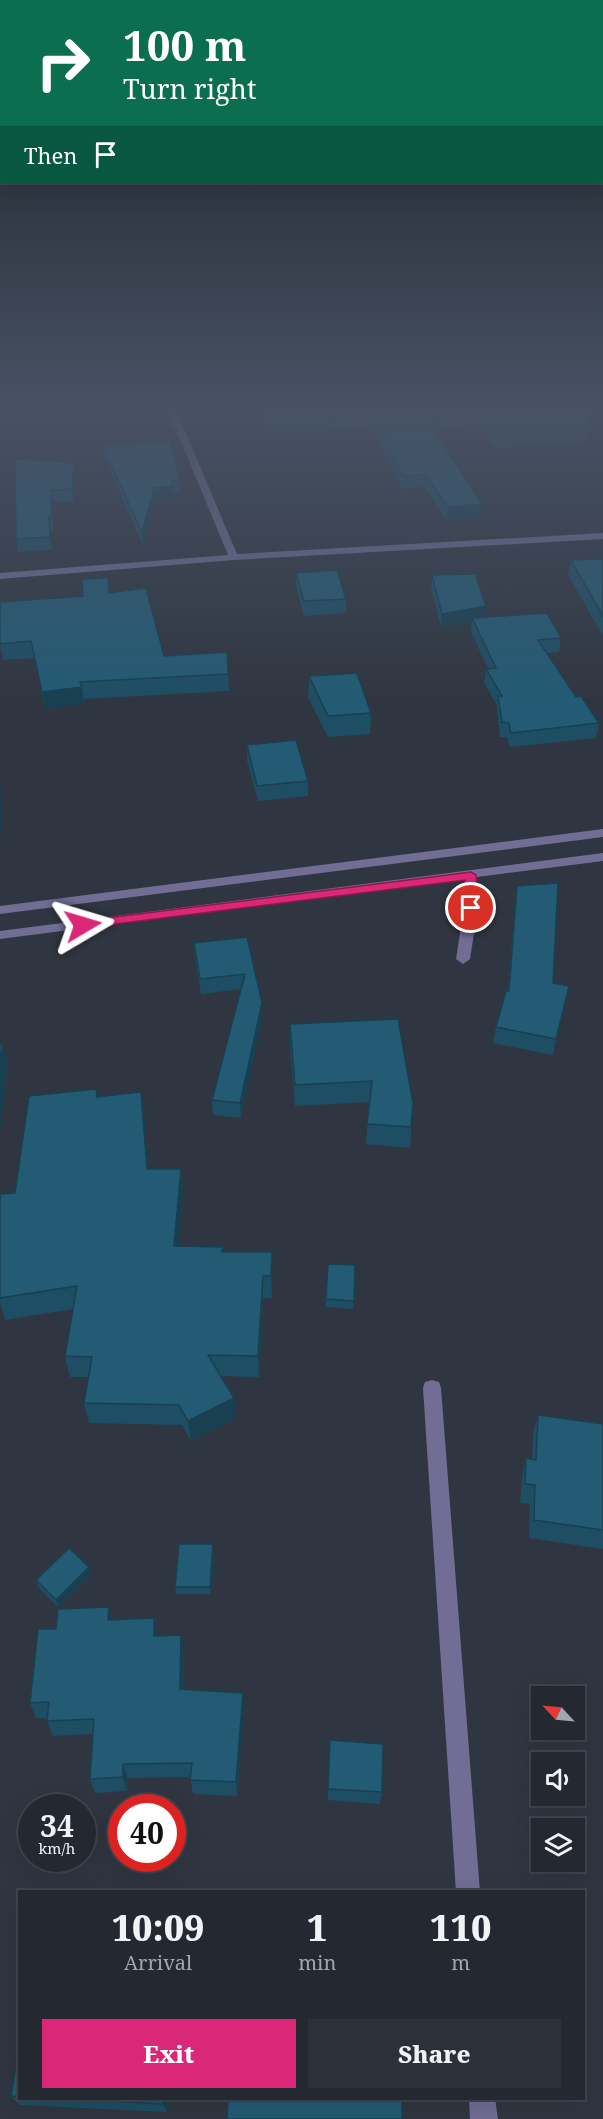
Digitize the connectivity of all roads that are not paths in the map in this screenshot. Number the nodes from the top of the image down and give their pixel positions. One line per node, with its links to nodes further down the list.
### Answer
1 (212, 504): 3 (street)
2 (603, 536): 3 (street)
3 (234, 557): 4 (street)
4 (0, 576)
5 (603, 833): 8 (street)
6 (603, 857): 7 (street)
7 (471, 875): 10 (street); 12 (street)
8 (83, 899): 9 (street); 10 (street)
9 (0, 910)
10 (83, 925): 11 (street)
11 (0, 935)
12 (463, 959)
13 (432, 1388): 14 (street)
14 (468, 1890)
15 (482, 2100): 16 (street)
16 (484, 2119)

